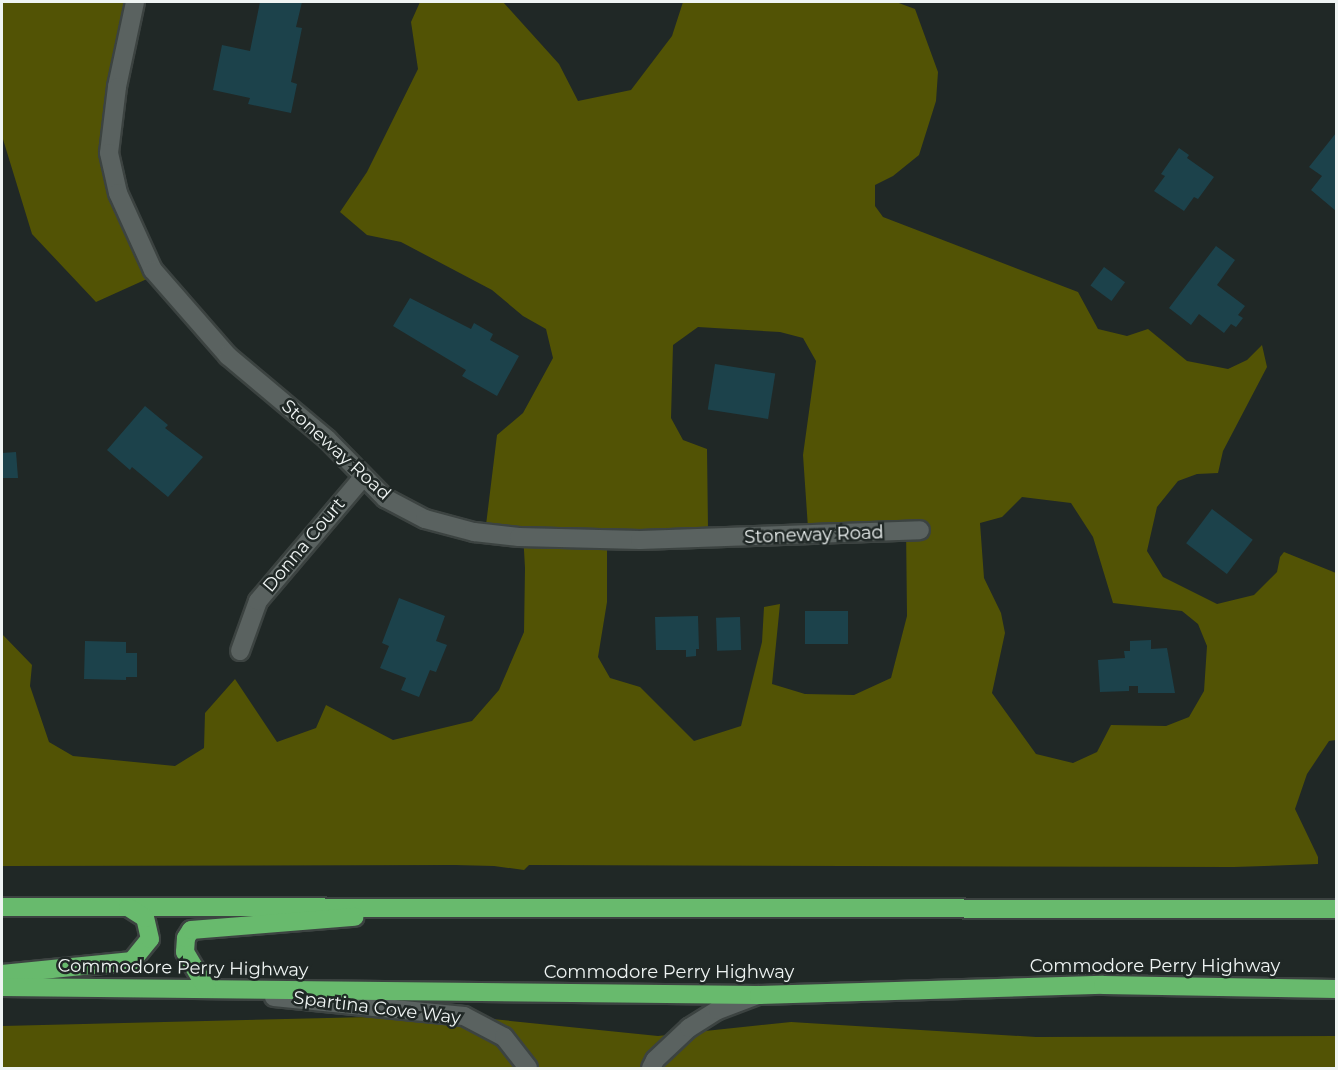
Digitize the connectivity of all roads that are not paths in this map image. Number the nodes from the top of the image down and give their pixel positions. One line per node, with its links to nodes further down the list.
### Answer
1 (135, 2): 2 (street, Stoneway Road)
2 (363, 477): 3 (street, Stoneway Road); 4 (street, Donna Court)
3 (920, 530)
4 (240, 651)
5 (517, 906): 7 (highway); 8 (highway); 11 (highway)
6 (2, 907): 7 (highway)
7 (128, 907): 9 (highway)
8 (1336, 909)
9 (2, 974)
10 (2, 987): 11 (highway, Commodore Perry Highway)
11 (207, 989): 13 (highway, Commodore Perry Highway); 14 (street, Spartina Cove Way)
12 (1336, 989): 13 (highway, Commodore Perry Highway)
13 (759, 995): 15 (street)
14 (528, 1068)
15 (651, 1068)

